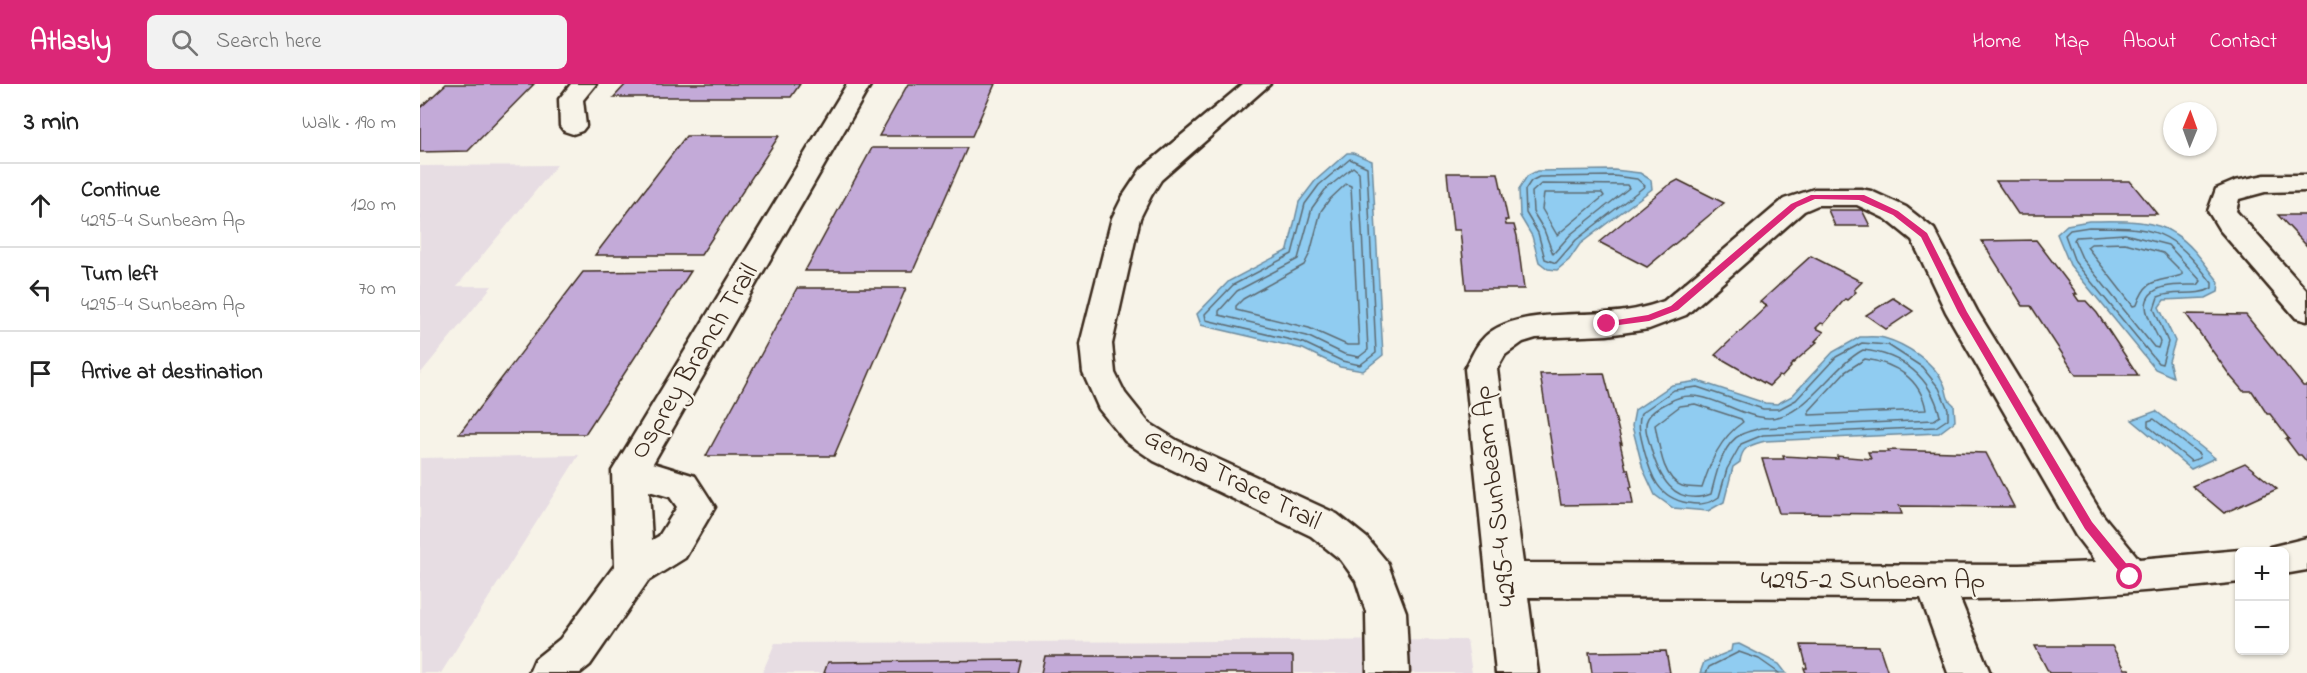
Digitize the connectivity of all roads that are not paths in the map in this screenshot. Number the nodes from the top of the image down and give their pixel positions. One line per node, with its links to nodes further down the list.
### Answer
1 (584, 84): 4 (street)
2 (859, 84): 7 (street, Osprey Branch Trail)
3 (1258, 84): 16 (street, Genna Trace Trail)
4 (573, 126)
5 (2307, 183): 6 (street)
6 (2307, 310)
7 (630, 471): 11 (street, Osprey Branch Trail); 11 (street)
8 (2307, 554): 9 (street)
9 (2289, 557)
10 (2235, 566): 12 (street, 4295-2 Sunbeam Ap)
11 (634, 569): 15 (street)
12 (2130, 577): 13 (street, 4295-4 Sunbeam Ap); 14 (street, 4295-2 Sunbeam Ap)
13 (1505, 580): 14 (street, 4295-2 Sunbeam Ap); 17 (street, 4295-4 Sunbeam Ap)
14 (1934, 581): 18 (street)
15 (550, 673)
16 (1388, 673)
17 (1517, 673)
18 (1969, 673)

